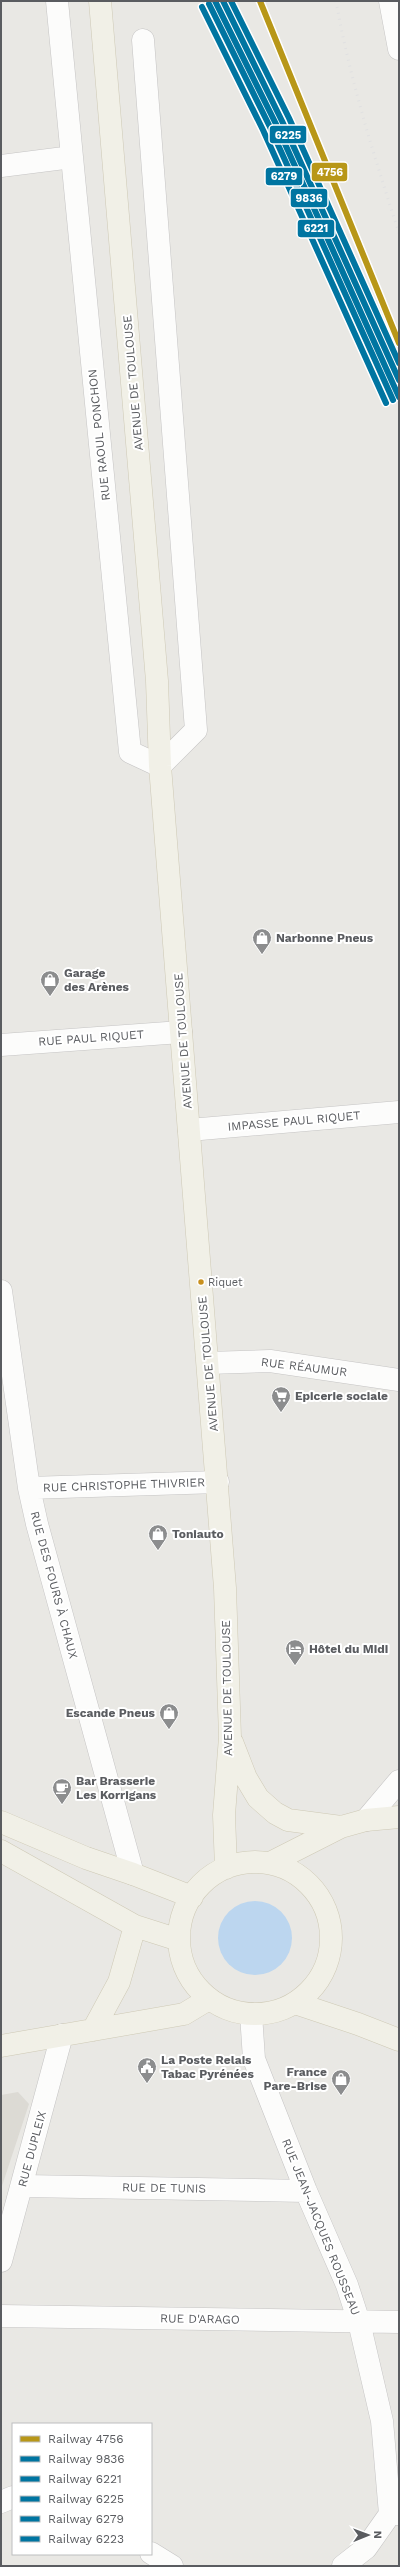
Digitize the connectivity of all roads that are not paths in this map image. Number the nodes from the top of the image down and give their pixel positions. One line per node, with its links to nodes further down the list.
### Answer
1 (57, 1): 6 (street)
2 (100, 1): 8 (main road, AVENUE DE TOULOUSE)
3 (390, 1): 5 (street)
4 (143, 40): 8 (street)
5 (399, 49)
6 (72, 157): 7 (street); 8 (street, RUE RAOUL PONCHON)
7 (1, 166)
8 (160, 766): 9 (main road, AVENUE DE TOULOUSE)
9 (181, 1032): 10 (street, RUE PAUL RIQUET); 12 (main road, AVENUE DE TOULOUSE)
10 (1, 1045)
11 (399, 1112): 12 (street, IMPASSE PAUL RIQUET)
12 (189, 1130): 14 (main road, AVENUE DE TOULOUSE)
13 (1, 1290): 17 (street, RUE DES FOURS À CHAUX)
14 (208, 1363): 15 (street, RUE RÉAUMUR); 16 (main road, AVENUE DE TOULOUSE)
15 (399, 1380)
16 (218, 1482): 17 (street, RUE CHRISTOPHE THIVRIER); 18 (main road, AVENUE DE TOULOUSE)
17 (29, 1488): 27 (street, RUE DES FOURS À CHAUX)
18 (230, 1738): 23 (main road); 26 (main road, AVENUE DE TOULOUSE)
19 (399, 1781): 21 (street)
20 (399, 1816): 21 (main road)
21 (366, 1820): 23 (main road)
22 (1, 1822): 27 (main road)
23 (341, 1826): 25 (main road)
24 (1, 1851): 29 (main road)
25 (270, 1863): 26 (main road); 32 (main road)
26 (226, 1868): 28 (main road)
27 (133, 1874): 28 (main road)
28 (192, 1897): 30 (main road)
29 (135, 1926): 30 (main road); 34 (main road)
30 (179, 1940): 31 (main road)
31 (209, 1999): 33 (main road); 34 (main road)
32 (295, 2003): 33 (main road); 36 (main road)
33 (251, 2014): 39 (street, RUE JEAN-JACQUES ROUSSEAU)
34 (94, 2030): 35 (main road)
35 (62, 2036): 37 (main road); 38 (street, RUE DUPLEIX)
36 (399, 2040)
37 (1, 2046)
38 (23, 2186): 39 (street, RUE DE TUNIS); 40 (street, RUE DUPLEIX)
39 (306, 2191): 42 (street, RUE JEAN-JACQUES ROUSSEAU)
40 (1, 2261)
41 (1, 2316): 42 (street, RUE D'ARAGO)
42 (359, 2322): 43 (street, RUE D'ARAGO); 46 (street, RUE JEAN-JACQUES ROUSSEAU)
43 (399, 2322)
44 (12, 2497): 45 (street)
45 (1, 2502)
46 (395, 2514): 49 (street)
47 (152, 2554): 48 (street)
48 (172, 2566)
49 (343, 2566)

